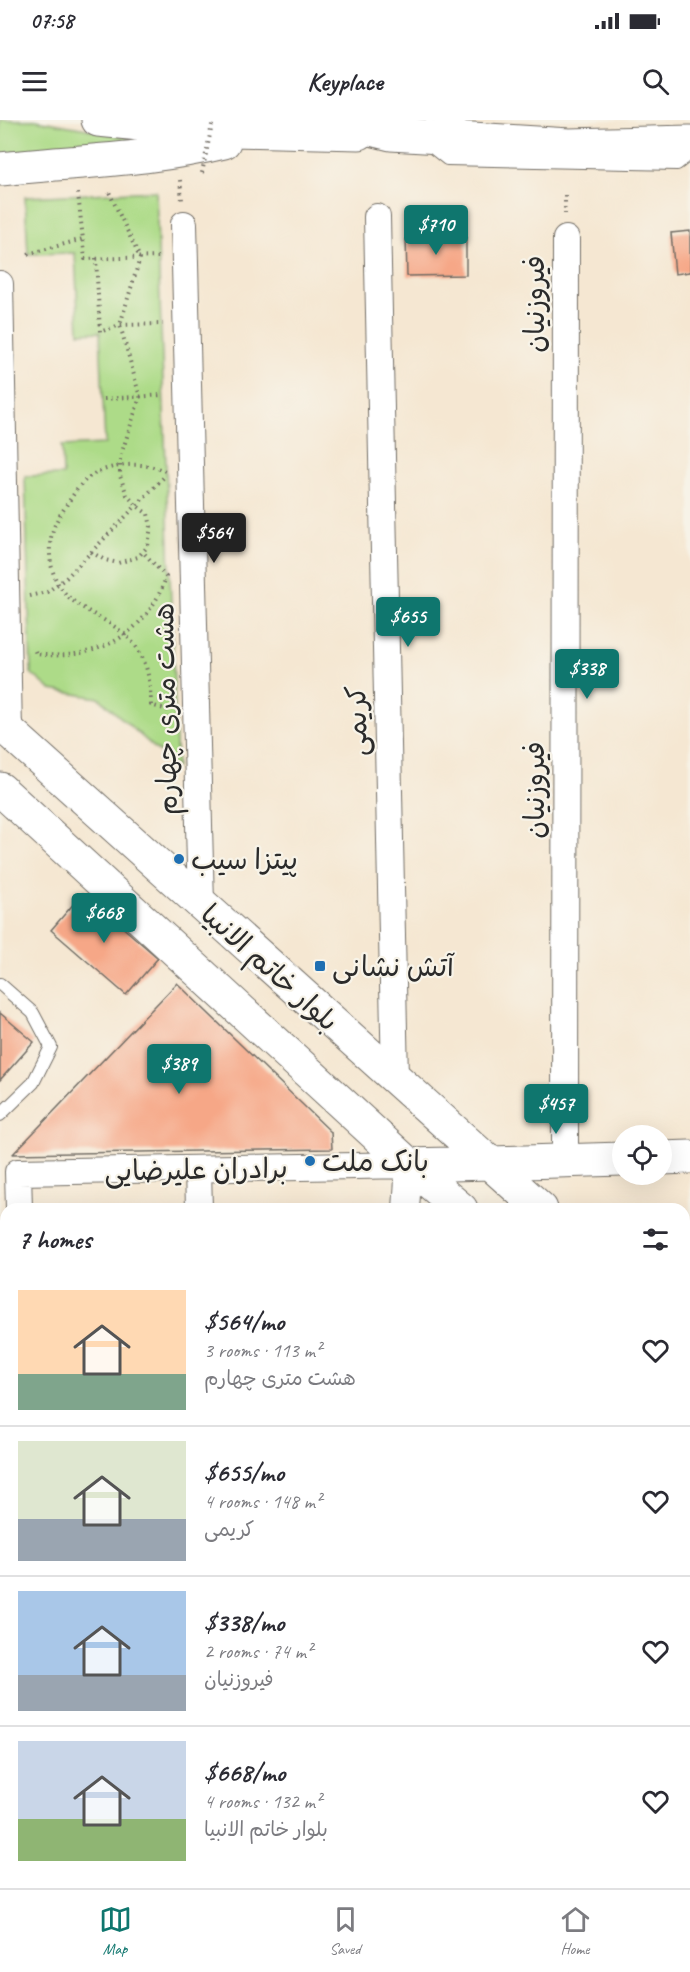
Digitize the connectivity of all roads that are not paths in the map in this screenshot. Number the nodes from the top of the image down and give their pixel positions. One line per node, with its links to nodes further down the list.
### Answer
1 (98, 120): 3 (main road)
2 (334, 120): 4 (main road)
3 (270, 131): 4 (main road); 7 (main road)
4 (404, 135): 5 (main road); 6 (lane)
5 (690, 142)
6 (690, 154)
7 (0, 169)
8 (377, 217): 16 (street, کریمی)
9 (184, 224): 14 (street, هشت متری چهارم)
10 (566, 239): 21 (street, فیروزنیان)
11 (0, 284): 12 (street)
12 (4, 727): 14 (main road, بلوار خاتم الانبیا)
13 (0, 789): 23 (main road, بلوار خاتم الانبیا)
14 (201, 905): 16 (main road, بلوار خاتم الانبیا)
15 (0, 984): 17 (lane)
16 (395, 1079): 22 (main road, بلوار خاتم الانبیا)
17 (0, 1115)
18 (690, 1157): 19 (main road)
19 (672, 1158)
20 (612, 1159): 21 (main road)
21 (565, 1161): 22 (main road)
22 (491, 1163): 23 (main road); 29 (main road, بلوار خاتم الانبیا)
23 (409, 1165): 24 (street, برادران علیرضایی); 27 (street); 28 (main road, بلوار خاتم الانبیا)
24 (198, 1169): 25 (street, برادران علیرضایی); 26 (street)
25 (19, 1203)
26 (199, 1203)
27 (406, 1203)
28 (454, 1203)
29 (534, 1203)

